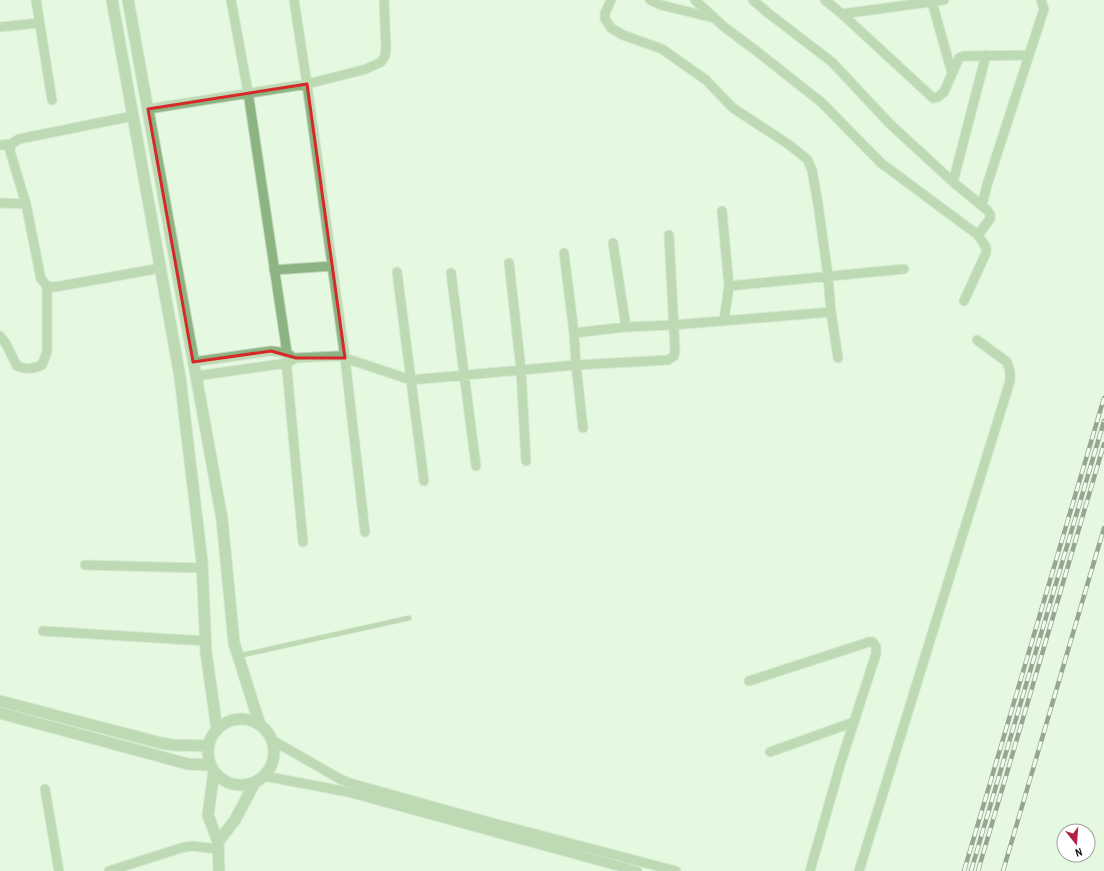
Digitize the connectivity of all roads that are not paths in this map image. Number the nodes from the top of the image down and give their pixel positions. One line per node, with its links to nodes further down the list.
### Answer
1 (36, 0): 17 (street)
2 (112, 0): 26 (street)
3 (128, 0): 25 (street)
4 (231, 0): 23 (street)
5 (294, 0): 22 (street)
6 (384, 0): 22 (street)
7 (611, 0): 45 (street)
8 (650, 0): 16 (street)
9 (695, 0): 16 (street)
10 (753, 0): 29 (street)
11 (825, 0): 15 (street)
12 (944, 0): 14 (street)
13 (1041, 0): 20 (street)
14 (932, 2): 15 (street); 21 (street)
15 (842, 14): 21 (street)
16 (715, 19): 35 (street)
17 (39, 23): 18 (street); 24 (street)
18 (0, 27)
19 (986, 55): 20 (street); 21 (street); 29 (street)
20 (1029, 55): 32 (street)
21 (952, 73)
22 (307, 84): 23 (street); 39 (street)
23 (248, 92): 25 (street); 42 (street)
24 (52, 100)
25 (148, 108): 60 (street)
26 (133, 116): 28 (street); 40 (street)
27 (0, 144): 28 (street)
28 (11, 144): 31 (street)
29 (953, 182): 32 (street)
30 (0, 203): 31 (street)
31 (26, 204): 46 (street)
32 (982, 205): 35 (street)
33 (722, 211): 47 (street)
34 (669, 234): 51 (street)
35 (978, 235): 48 (street)
36 (613, 243): 52 (street)
37 (564, 253): 53 (street)
38 (509, 264): 63 (street)
39 (332, 266): 42 (street); 58 (street)
40 (161, 268): 46 (street); 74 (street)
41 (904, 269): 45 (street)
42 (274, 270): 56 (street)
43 (397, 272): 66 (street)
44 (451, 273): 65 (street)
45 (828, 276): 47 (street); 49 (street)
46 (46, 286): 54 (street)
47 (728, 286): 50 (street)
48 (964, 301)
49 (831, 312): 50 (street); 59 (street)
50 (724, 320): 51 (street)
51 (673, 325): 52 (street); 62 (street)
52 (626, 327): 53 (street)
53 (574, 333): 62 (street)
54 (0, 336)
55 (977, 340): 101 (street)
56 (287, 353): 57 (street); 60 (street); 61 (street)
57 (296, 358): 58 (street); 61 (street)
58 (345, 358): 66 (street); 71 (street)
59 (838, 358)
60 (194, 362): 64 (street)
61 (287, 363): 64 (street); 72 (street)
62 (576, 364): 63 (street); 67 (street)
63 (521, 370): 65 (street); 68 (street)
64 (196, 376): 78 (street)
65 (464, 376): 66 (street); 69 (street)
66 (411, 380): 70 (street)
67 (583, 428)
68 (526, 461)
69 (476, 466)
70 (424, 481)
71 (365, 532)
72 (303, 542)
73 (85, 565): 74 (street)
74 (202, 568): 77 (street)
75 (408, 618): 78 (lane)
76 (43, 631): 77 (street)
77 (206, 641): 84 (street)
78 (238, 656): 83 (street)
79 (749, 681): 82 (street)
80 (0, 701): 86 (street)
81 (0, 714): 88 (street)
82 (854, 722): 87 (street); 100 (street)
83 (260, 725): 84 (street); 85 (street)
84 (217, 730): 86 (street)
85 (272, 740): 89 (street); 93 (street)
86 (209, 746): 88 (street)
87 (770, 752)
88 (213, 768): 90 (street); 92 (street)
89 (264, 776): 90 (street); 94 (street)
90 (255, 782): 92 (street)
91 (46, 789): 95 (street)
92 (218, 845): 96 (street); 97 (street)
93 (627, 858): 94 (street); 99 (street)
94 (625, 869): 98 (street)
95 (59, 871)
96 (109, 871)
97 (219, 871)
98 (636, 871)
99 (676, 871)
100 (810, 871)
101 (859, 871)

